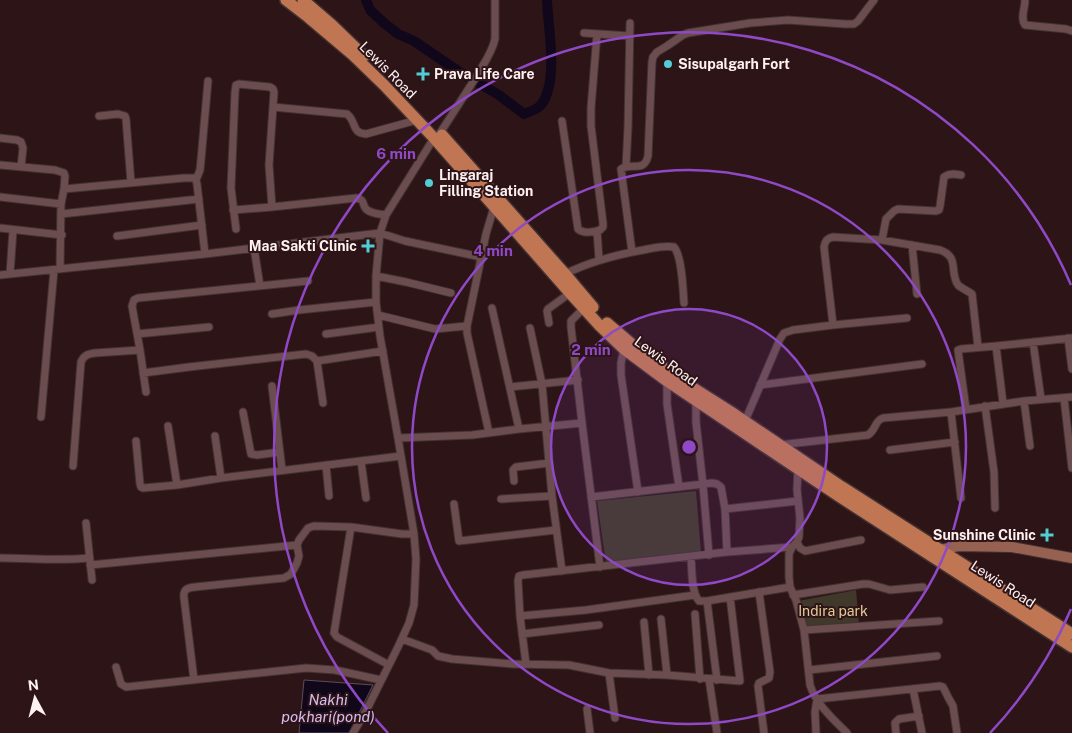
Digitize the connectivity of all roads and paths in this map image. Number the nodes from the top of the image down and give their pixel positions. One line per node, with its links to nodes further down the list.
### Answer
1 (286, 0): 5 (main road, Lewis Road)
2 (495, 0): 16 (street)
3 (874, 0): 19 (street)
4 (1025, 0): 7 (street)
5 (310, 6): 14 (main road, Lewis Road); 16 (main road, Lewis Road)
6 (630, 23): 10 (street)
7 (1072, 31)
8 (584, 33): 9 (street)
9 (597, 34): 10 (street); 38 (street)
10 (630, 36): 19 (street)
11 (208, 81): 23 (street)
12 (273, 107): 14 (street); 29 (street); 31 (street)
13 (99, 116): 24 (street)
14 (417, 120): 16 (main road, Lewis Road)
15 (562, 121): 38 (street)
16 (437, 136): 21 (main road, Lewis Road); 33 (street)
17 (0, 138): 20 (street)
18 (0, 165): 20 (street)
19 (626, 166): 45 (street)
20 (21, 167): 25 (street)
21 (471, 174): 30 (main road, Lewis Road); 51 (main road, Lewis Road)
22 (961, 175): 42 (street)
23 (196, 180): 24 (street); 27 (street)
24 (131, 183): 25 (street)
25 (64, 189): 28 (street)
26 (0, 197): 28 (street)
27 (199, 199): 32 (street); 34 (street)
28 (61, 204): 32 (street)
29 (272, 207): 31 (street); 33 (street)
30 (494, 207): 47 (street); 57 (main road, Lewis Road)
31 (233, 210): 36 (street)
32 (61, 214): 40 (street)
33 (386, 215): 39 (street)
34 (202, 225): 41 (street); 46 (street)
35 (0, 228): 37 (street)
36 (236, 228)
37 (13, 230): 40 (street); 50 (street)
38 (597, 231): 48 (street)
39 (380, 234): 44 (street); 47 (street); 53 (street)
40 (62, 235): 49 (street)
41 (117, 236)
42 (882, 240): 43 (street); 67 (street)
43 (912, 246): 58 (street); 77 (street)
44 (254, 248): 46 (street); 55 (street)
45 (632, 252): 48 (street); 60 (street)
46 (205, 254): 49 (street)
47 (481, 258): 68 (street)
48 (599, 260): 51 (street)
49 (57, 269): 50 (street); 102 (street)
50 (10, 274): 52 (street)
51 (565, 274): 103 (main road, Lewis Road)
52 (0, 275)
53 (376, 276): 56 (street); 59 (street)
54 (308, 281): 55 (street)
55 (260, 286): 72 (street)
56 (451, 293)
57 (570, 293): 62 (main road, Lewis Road); 66 (street)
58 (917, 294)
59 (376, 302): 63 (street); 64 (street)
60 (684, 304)
61 (492, 308): 90 (street)
62 (584, 308): 78 (main road, Lewis Road); 85 (street)
63 (272, 314)
64 (378, 315): 68 (street); 70 (street)
65 (907, 318): 67 (street)
66 (549, 323)
67 (833, 325): 88 (street)
68 (467, 326): 108 (street)
69 (209, 327): 72 (street)
70 (379, 327): 73 (street); 80 (street)
71 (530, 328): 87 (street)
72 (136, 334): 79 (street)
73 (326, 334)
74 (1070, 338): 75 (street); 83 (street)
75 (1033, 342): 76 (street); 93 (street)
76 (996, 346): 77 (street); 97 (street)
77 (978, 347): 99 (street)
78 (624, 349): 86 (main road, Lewis Road); 131 (street)
79 (140, 350): 84 (street); 121 (street)
80 (383, 351): 81 (street); 110 (street)
81 (317, 361): 84 (street); 96 (street)
82 (922, 364): 88 (street)
83 (1072, 368)
84 (143, 373): 91 (street)
85 (578, 380): 87 (street); 104 (street)
86 (667, 381): 94 (main road, Lewis Road); 129 (street)
87 (542, 384): 90 (street); 106 (street)
88 (760, 385): 103 (street)
89 (272, 386): 116 (street)
90 (510, 387): 107 (street)
91 (146, 392)
92 (1068, 397): 93 (street); 123 (street)
93 (1041, 399): 95 (street)
94 (696, 401): 122 (main road, Lewis Road); 127 (street)
95 (1024, 401): 97 (street); 114 (street)
96 (323, 403)
97 (1003, 403): 98 (street)
98 (985, 406): 99 (street); 140 (street)
99 (966, 409): 101 (street)
100 (243, 412): 116 (street)
101 (951, 412): 112 (street); 113 (street)
102 (41, 416)
103 (745, 421): 113 (main road, Lewis Road)
104 (582, 423): 106 (street); 134 (street)
105 (168, 426): 128 (street)
106 (545, 426): 107 (street); 119 (street)
107 (519, 428): 108 (street)
108 (489, 433): 110 (street)
109 (215, 436): 125 (street)
110 (398, 438): 117 (street)
111 (136, 441): 128 (street)
112 (955, 442): 115 (street); 136 (street)
113 (778, 445): 130 (main road, Lewis Road)
114 (1030, 446)
115 (890, 450)
116 (280, 452): 124 (street)
117 (401, 456): 118 (street); 145 (street)
118 (361, 461): 120 (street); 135 (street)
119 (549, 463): 126 (street); 133 (street)
120 (326, 465): 124 (street); 132 (street)
121 (73, 466)
122 (798, 468): 130 (main road, Lewis Road); 138 (street)
123 (1072, 468)
124 (282, 470): 125 (street)
125 (221, 478): 128 (street)
126 (514, 481)
127 (704, 484): 129 (street); 141 (street); 151 (street)
128 (177, 485)
129 (679, 487): 131 (street)
130 (840, 491): 149 (main road, Lewis Road); 158 (main road, Lewis Road)
131 (638, 492): 134 (street)
132 (329, 496)
133 (552, 496): 137 (street); 144 (street)
134 (592, 497): 156 (street)
135 (366, 498)
136 (961, 498)
137 (501, 499)
138 (798, 501): 141 (street); 147 (street)
139 (454, 504): 144 (street)
140 (995, 508)
141 (725, 509): 150 (street)
142 (86, 523): 155 (street)
143 (351, 527): 145 (street); 148 (street); 181 (street)
144 (556, 530): 157 (street)
145 (414, 534): 177 (street)
146 (861, 540): 147 (street)
147 (794, 544): 150 (street); 160 (street)
148 (297, 545): 155 (street); 188 (street)
149 (940, 550): 154 (street); 158 (main road, Lewis Road)
150 (727, 552): 151 (street)
151 (709, 555): 152 (street)
152 (691, 557): 156 (street); 163 (street)
153 (0, 558): 155 (street)
154 (1072, 558)
155 (90, 561): 159 (street)
156 (600, 566): 157 (street)
157 (562, 571): 168 (street)
158 (971, 575): 174 (main road, Lewis Road)
159 (92, 580)
160 (790, 587): 162 (street); 164 (street)
161 (923, 587): 164 (street)
162 (758, 592): 165 (street); 199 (street)
163 (695, 595): 166 (street); 168 (street)
164 (793, 595): 173 (street)
165 (730, 597): 166 (street); 190 (street)
166 (707, 601): 190 (street)
167 (695, 614): 187 (street)
168 (520, 616): 175 (street)
169 (661, 620): 186 (street)
170 (939, 621): 173 (street)
171 (644, 622): 185 (street)
172 (599, 625): 175 (street)
173 (804, 630): 183 (street)
174 (1056, 630): 176 (main road, Lewis Road); 178 (main road, Lewis Road)
175 (522, 634): 180 (street)
176 (1072, 634)
177 (402, 639): 180 (street); 181 (street)
178 (1072, 647)
179 (937, 656): 183 (street)
180 (526, 664): 184 (street)
181 (389, 665): 189 (street)
182 (116, 667): 188 (street)
183 (809, 670): 192 (street)
184 (608, 673): 185 (street); 195 (street)
185 (649, 675): 186 (street)
186 (667, 675): 187 (street)
187 (700, 679): 190 (street)
188 (194, 680): 189 (street)
189 (381, 680): 196 (street)
190 (713, 680): 198 (street)
191 (913, 689): 192 (street); 194 (street); 204 (street)
192 (817, 700): 200 (street); 201 (street)
193 (586, 709): 197 (street)
194 (919, 716): 202 (street); 203 (street)
195 (615, 718)
196 (353, 733)
197 (590, 733)
198 (717, 733)
199 (764, 733)
200 (816, 733)
201 (847, 733)
202 (896, 733)
203 (922, 733)
204 (957, 733)

